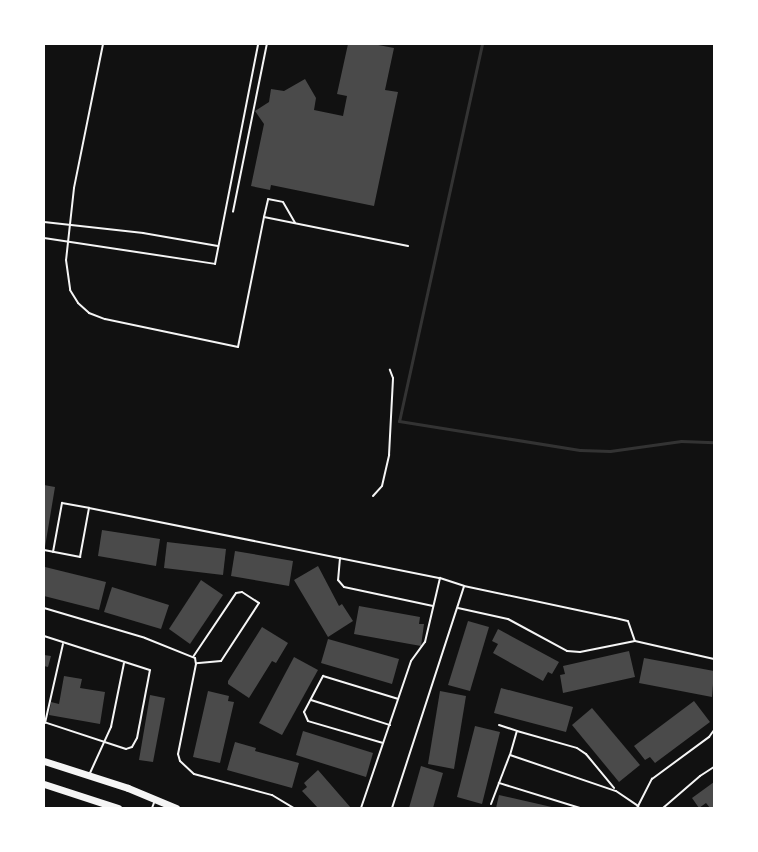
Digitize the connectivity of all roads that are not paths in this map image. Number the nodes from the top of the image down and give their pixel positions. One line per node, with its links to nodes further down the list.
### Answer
1 (103, 44): 6 (lane)
2 (258, 44): 9 (lane)
3 (264, 217): 5 (lane); 5 (lane); 8 (lane)
4 (44, 222): 6 (lane)
5 (295, 223): 10 (lane)
6 (70, 224): 8 (lane); 9 (lane)
7 (44, 238): 8 (lane)
8 (68, 240): 9 (lane)
9 (218, 246)
10 (408, 246)
11 (390, 370): 12 (lane)
12 (373, 496)
13 (89, 508): 15 (lane); 15 (lane); 16 (lane)
14 (44, 550): 15 (lane)
15 (53, 552)
16 (340, 558): 17 (lane); 19 (lane)
17 (440, 578): 18 (lane); 19 (lane)
18 (464, 586): 21 (lane); 23 (lane)
19 (434, 606): 29 (lane)
20 (44, 608): 25 (lane)
21 (458, 608): 23 (lane); 54 (lane)
22 (44, 636): 24 (lane)
23 (634, 641): 26 (lane)
24 (64, 643): 27 (lane); 31 (lane)
25 (193, 657): 28 (lane); 28 (lane)
26 (714, 659)
27 (124, 662): 36 (lane); 36 (lane)
28 (196, 663): 47 (lane)
29 (398, 699): 30 (lane); 32 (lane)
30 (311, 700): 32 (lane); 37 (lane)
31 (44, 723): 36 (lane)
32 (390, 725): 37 (lane)
33 (499, 725): 35 (lane)
34 (714, 730): 48 (lane)
35 (517, 731): 38 (lane); 44 (lane)
36 (102, 742): 41 (lane)
37 (384, 744): 53 (lane)
38 (510, 755): 42 (lane); 44 (lane)
39 (44, 761): 41 (main road)
40 (714, 767): 56 (lane)
41 (89, 775): 45 (main road)
42 (499, 783): 46 (lane); 55 (lane)
43 (44, 784): 49 (main road)
44 (616, 790): 48 (lane)
45 (156, 800): 50 (lane); 51 (main road)
46 (491, 804)
47 (289, 807): 52 (lane)
48 (638, 807)
49 (118, 808)
50 (152, 808)
51 (176, 808)
52 (294, 808)
53 (361, 808)
54 (392, 808)
55 (580, 808)
56 (663, 808)

